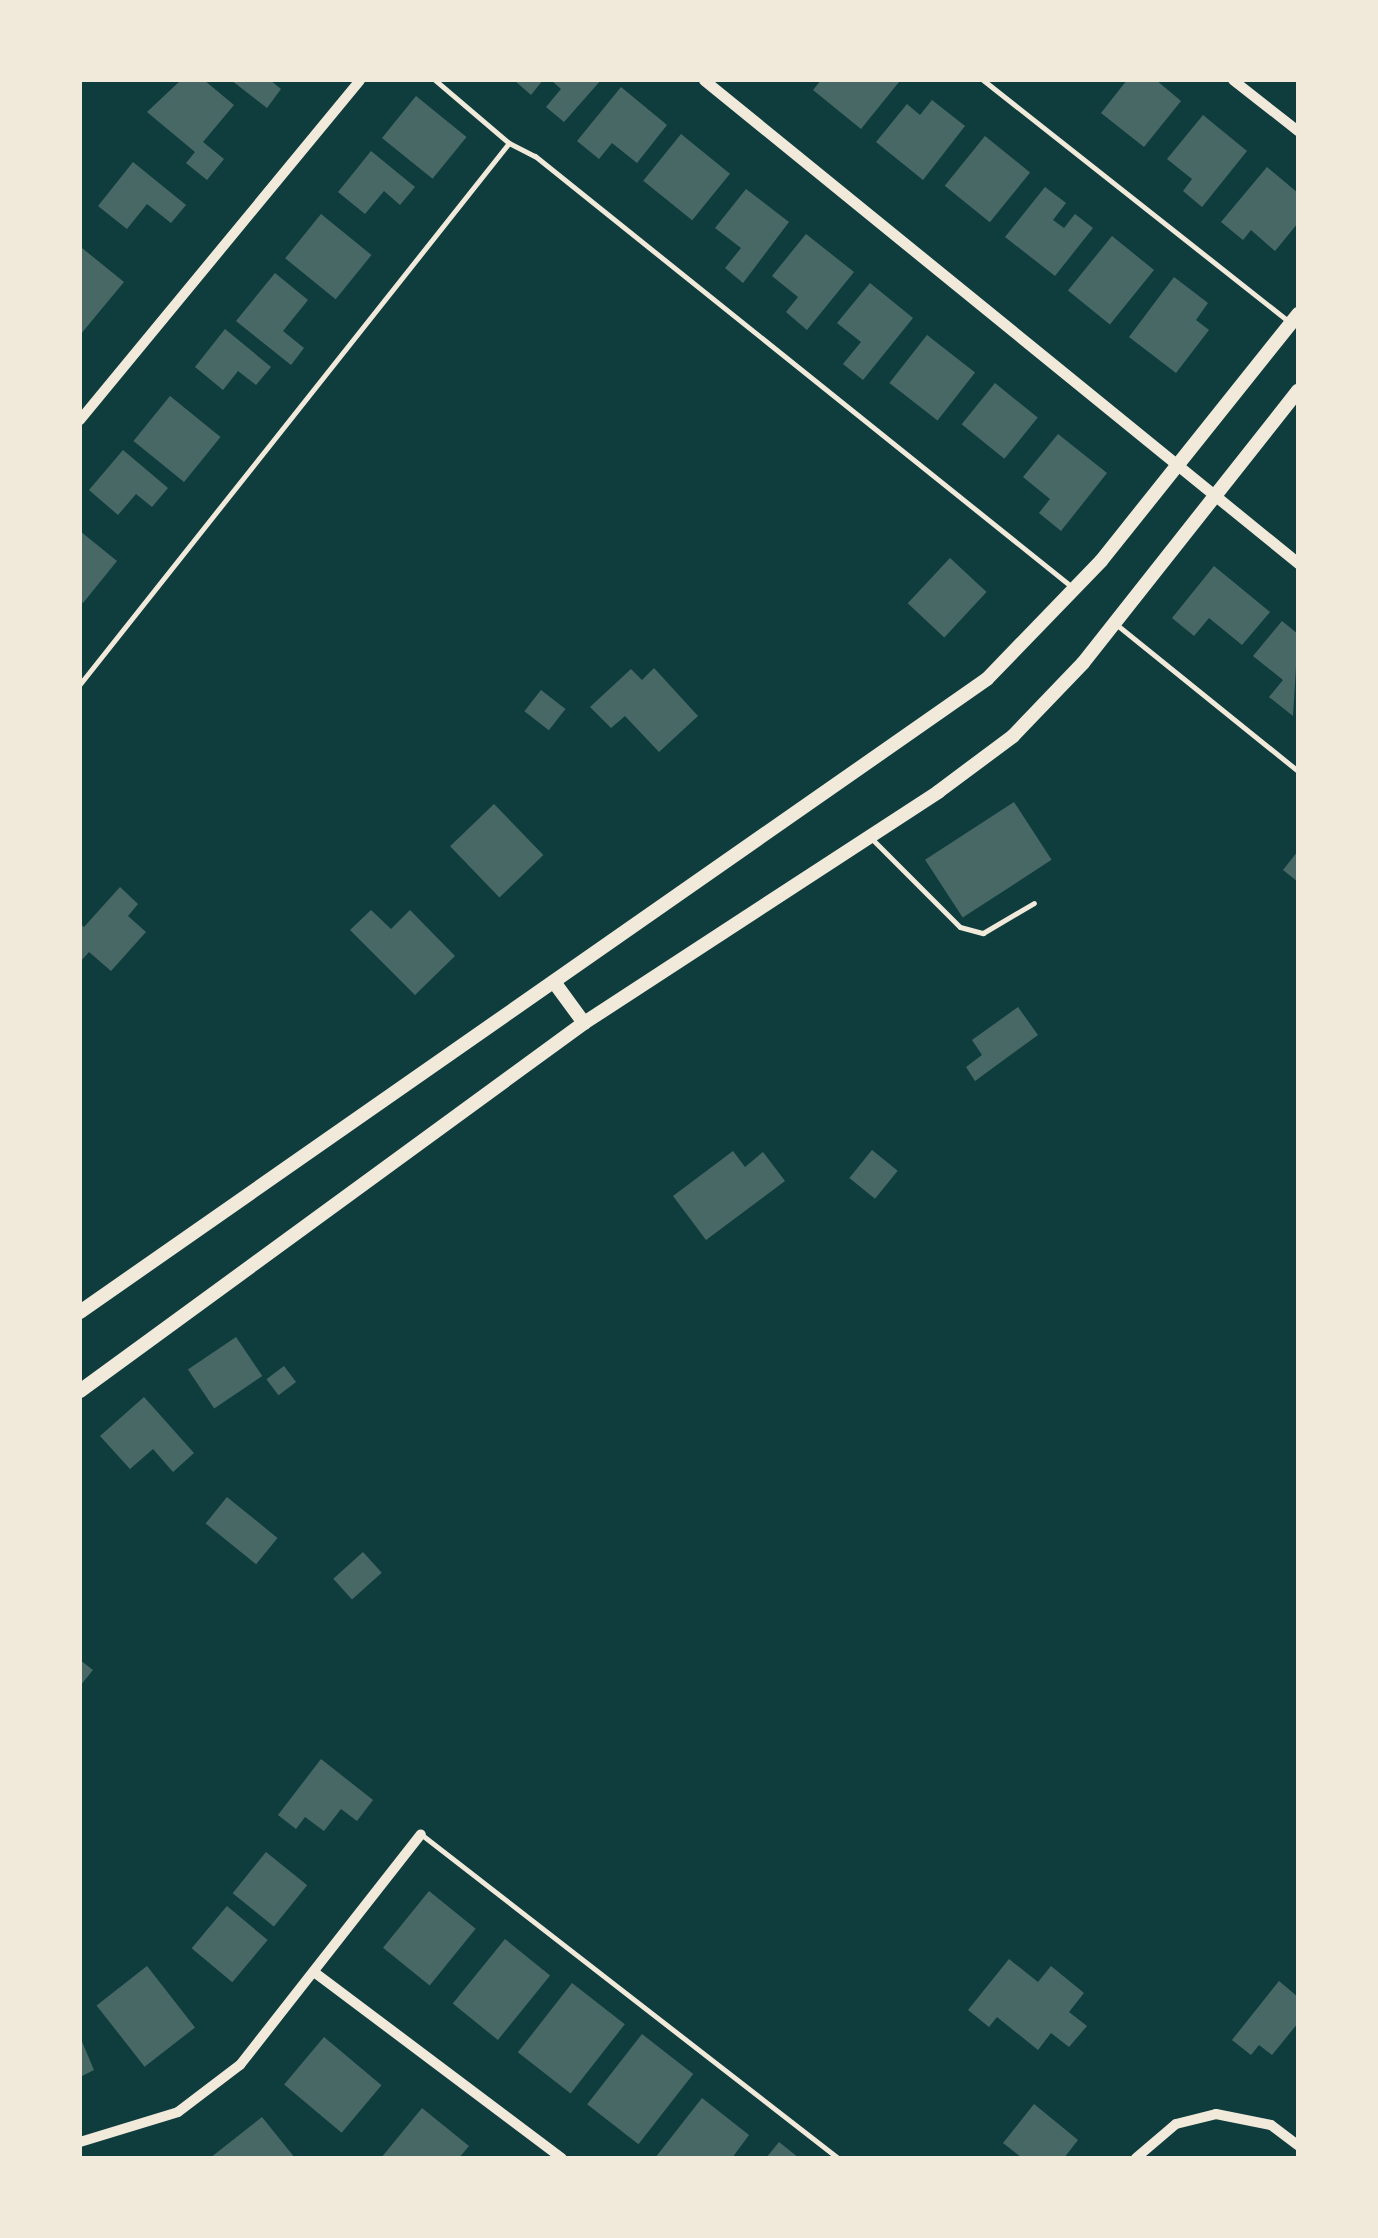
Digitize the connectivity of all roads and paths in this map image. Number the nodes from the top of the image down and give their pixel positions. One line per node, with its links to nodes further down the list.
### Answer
1 (360, 80): 10 (street)
2 (435, 80): 7 (lane)
3 (704, 80): 12 (street)
4 (983, 80): 8 (lane)
5 (1233, 80): 6 (street)
6 (1298, 131)
7 (510, 143): 15 (lane); 17 (lane)
8 (1295, 318): 12 (main road)
9 (1298, 392): 13 (main road)
10 (85, 405): 11 (street)
11 (80, 420)
12 (1177, 466): 13 (street); 15 (main road)
13 (1214, 496): 14 (street); 16 (main road)
14 (1298, 563)
15 (1076, 590): 21 (main road)
16 (1115, 623): 18 (lane); 19 (main road)
17 (80, 684)
18 (1298, 771)
19 (870, 836): 20 (lane); 22 (main road)
20 (1034, 903)
21 (554, 982): 22 (main road); 23 (main road)
22 (584, 1022): 24 (main road)
23 (80, 1312)
24 (80, 1390)
25 (421, 1834): 26 (street); 30 (lane)
26 (314, 1972): 27 (street); 29 (street)
27 (80, 2142)
28 (1298, 2146): 31 (street)
29 (562, 2158)
30 (838, 2158)
31 (1136, 2158)

